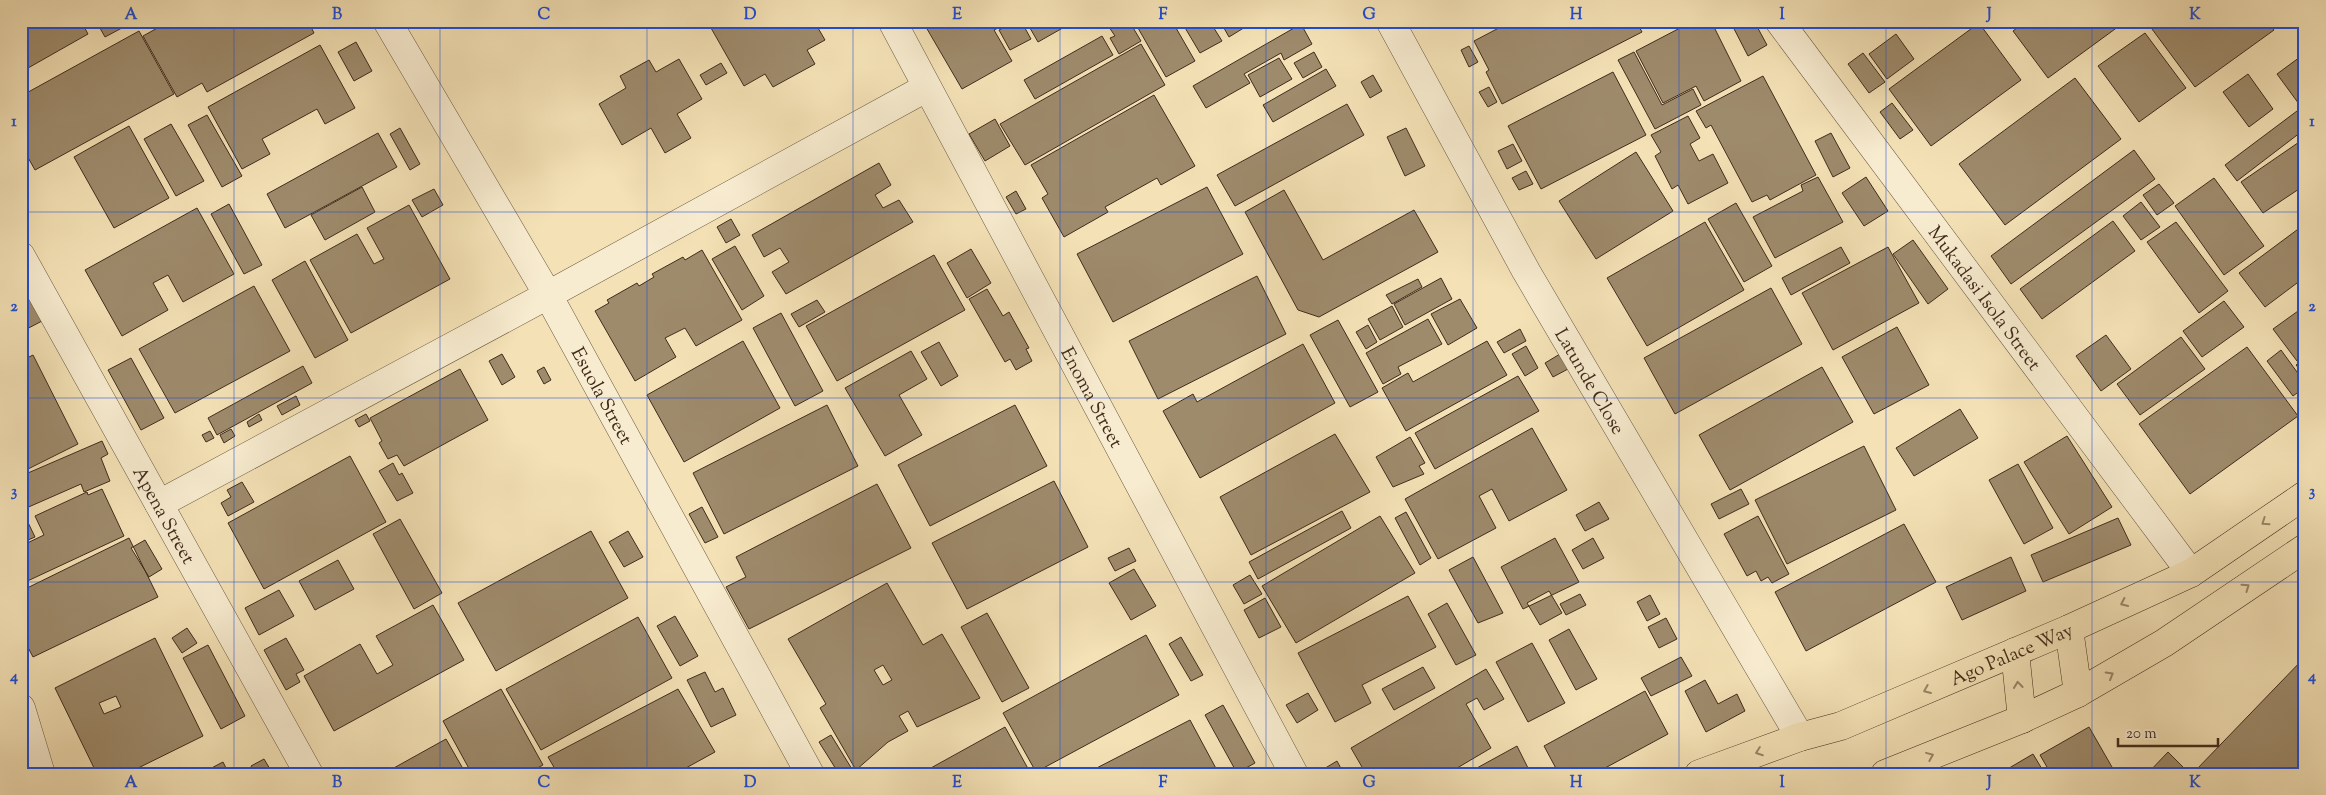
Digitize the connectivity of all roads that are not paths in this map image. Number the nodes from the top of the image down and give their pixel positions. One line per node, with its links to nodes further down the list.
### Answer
1 (387, 21): 7 (street, Esuola Street)
2 (892, 21): 5 (street, Enoma Street)
3 (1390, 21): 17 (street, Latunde Close)
4 (1779, 21): 11 (street, Mukadasi Isola Street)
5 (926, 88): 7 (street); 21 (street, Enoma Street)
6 (21, 256): 9 (street, Apena Street)
7 (548, 295): 9 (street); 20 (street, Esuola Street)
8 (2305, 495): 11 (main road, Ago Palace Way, one-way to 11)
9 (159, 504): 19 (street, Apena Street)
10 (2305, 548): 14 (main road, one-way to 10)
11 (2191, 573): 12 (main road, Ago Palace Way, one-way to 12)
12 (2069, 629): 13 (main road, Ago Palace Way); 14 (main road)
13 (2015, 652): 16 (main road, one-way to 13); 17 (main road, Ago Palace Way, one-way to 17)
14 (2078, 693): 16 (main road)
15 (21, 708): 18 (street)
16 (2022, 719): 23 (main road, one-way to 16)
17 (1800, 737): 22 (main road, Ago Palace Way, one-way to 22)
18 (41, 774)
19 (309, 774)
20 (810, 774)
21 (1294, 774)
22 (1699, 774)
23 (1885, 774)

